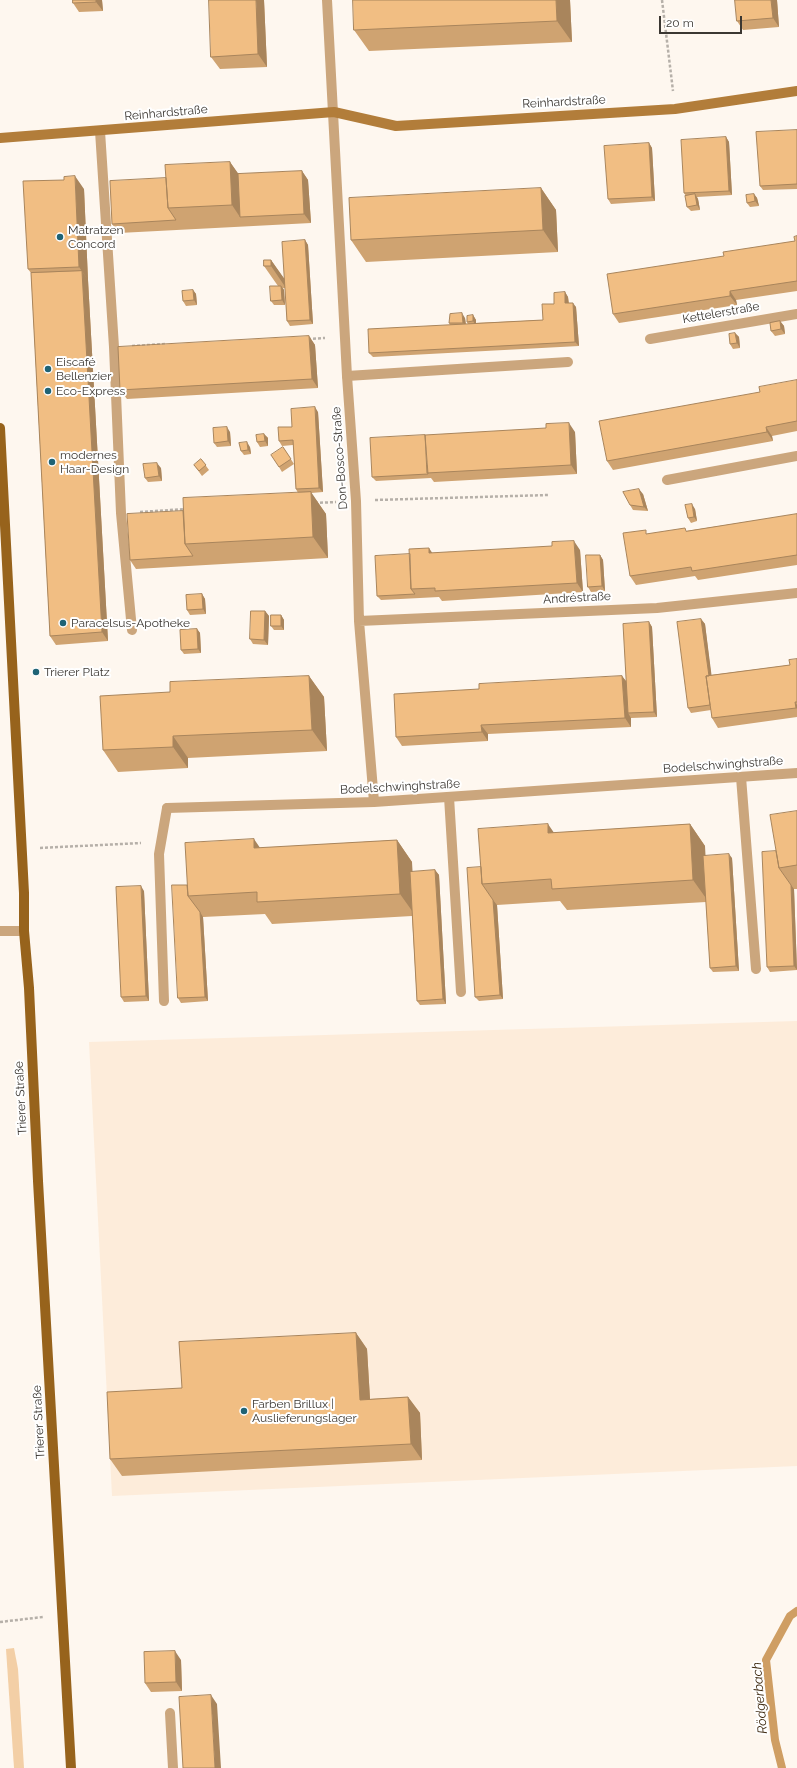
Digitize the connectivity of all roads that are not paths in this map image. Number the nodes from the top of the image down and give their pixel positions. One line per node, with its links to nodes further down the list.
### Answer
1 (327, 0): 3 (street)
2 (797, 91): 3 (street, Reinhardstraße)
3 (334, 112): 4 (street, Reinhardstraße); 9 (street, Don-Bosco-Straße)
4 (100, 131): 5 (street, Reinhardstraße); 15 (street)
5 (0, 138)
6 (797, 314): 7 (street, Kettelerstraße)
7 (650, 339)
8 (568, 362): 9 (street)
9 (347, 376): 14 (street, Don-Bosco-Straße)
10 (0, 428): 21 (main road, Trierer Straße)
11 (797, 456): 12 (street)
12 (667, 480)
13 (797, 593): 14 (street, Andréstraße)
14 (359, 621): 19 (street, Don-Bosco-Straße)
15 (132, 630)
16 (797, 773): 17 (street, Bodelschwinghstraße)
17 (741, 777): 18 (street, Bodelschwinghstraße); 22 (street)
18 (449, 797): 19 (street, Bodelschwinghstraße); 23 (street)
19 (374, 802): 24 (street, Bodelschwinghstraße)
20 (0, 931): 21 (street)
21 (24, 931): 26 (main road, Trierer Straße)
22 (756, 970)
23 (461, 992)
24 (164, 1000)
25 (170, 1713): 27 (street)
26 (71, 1768)
27 (173, 1768)

